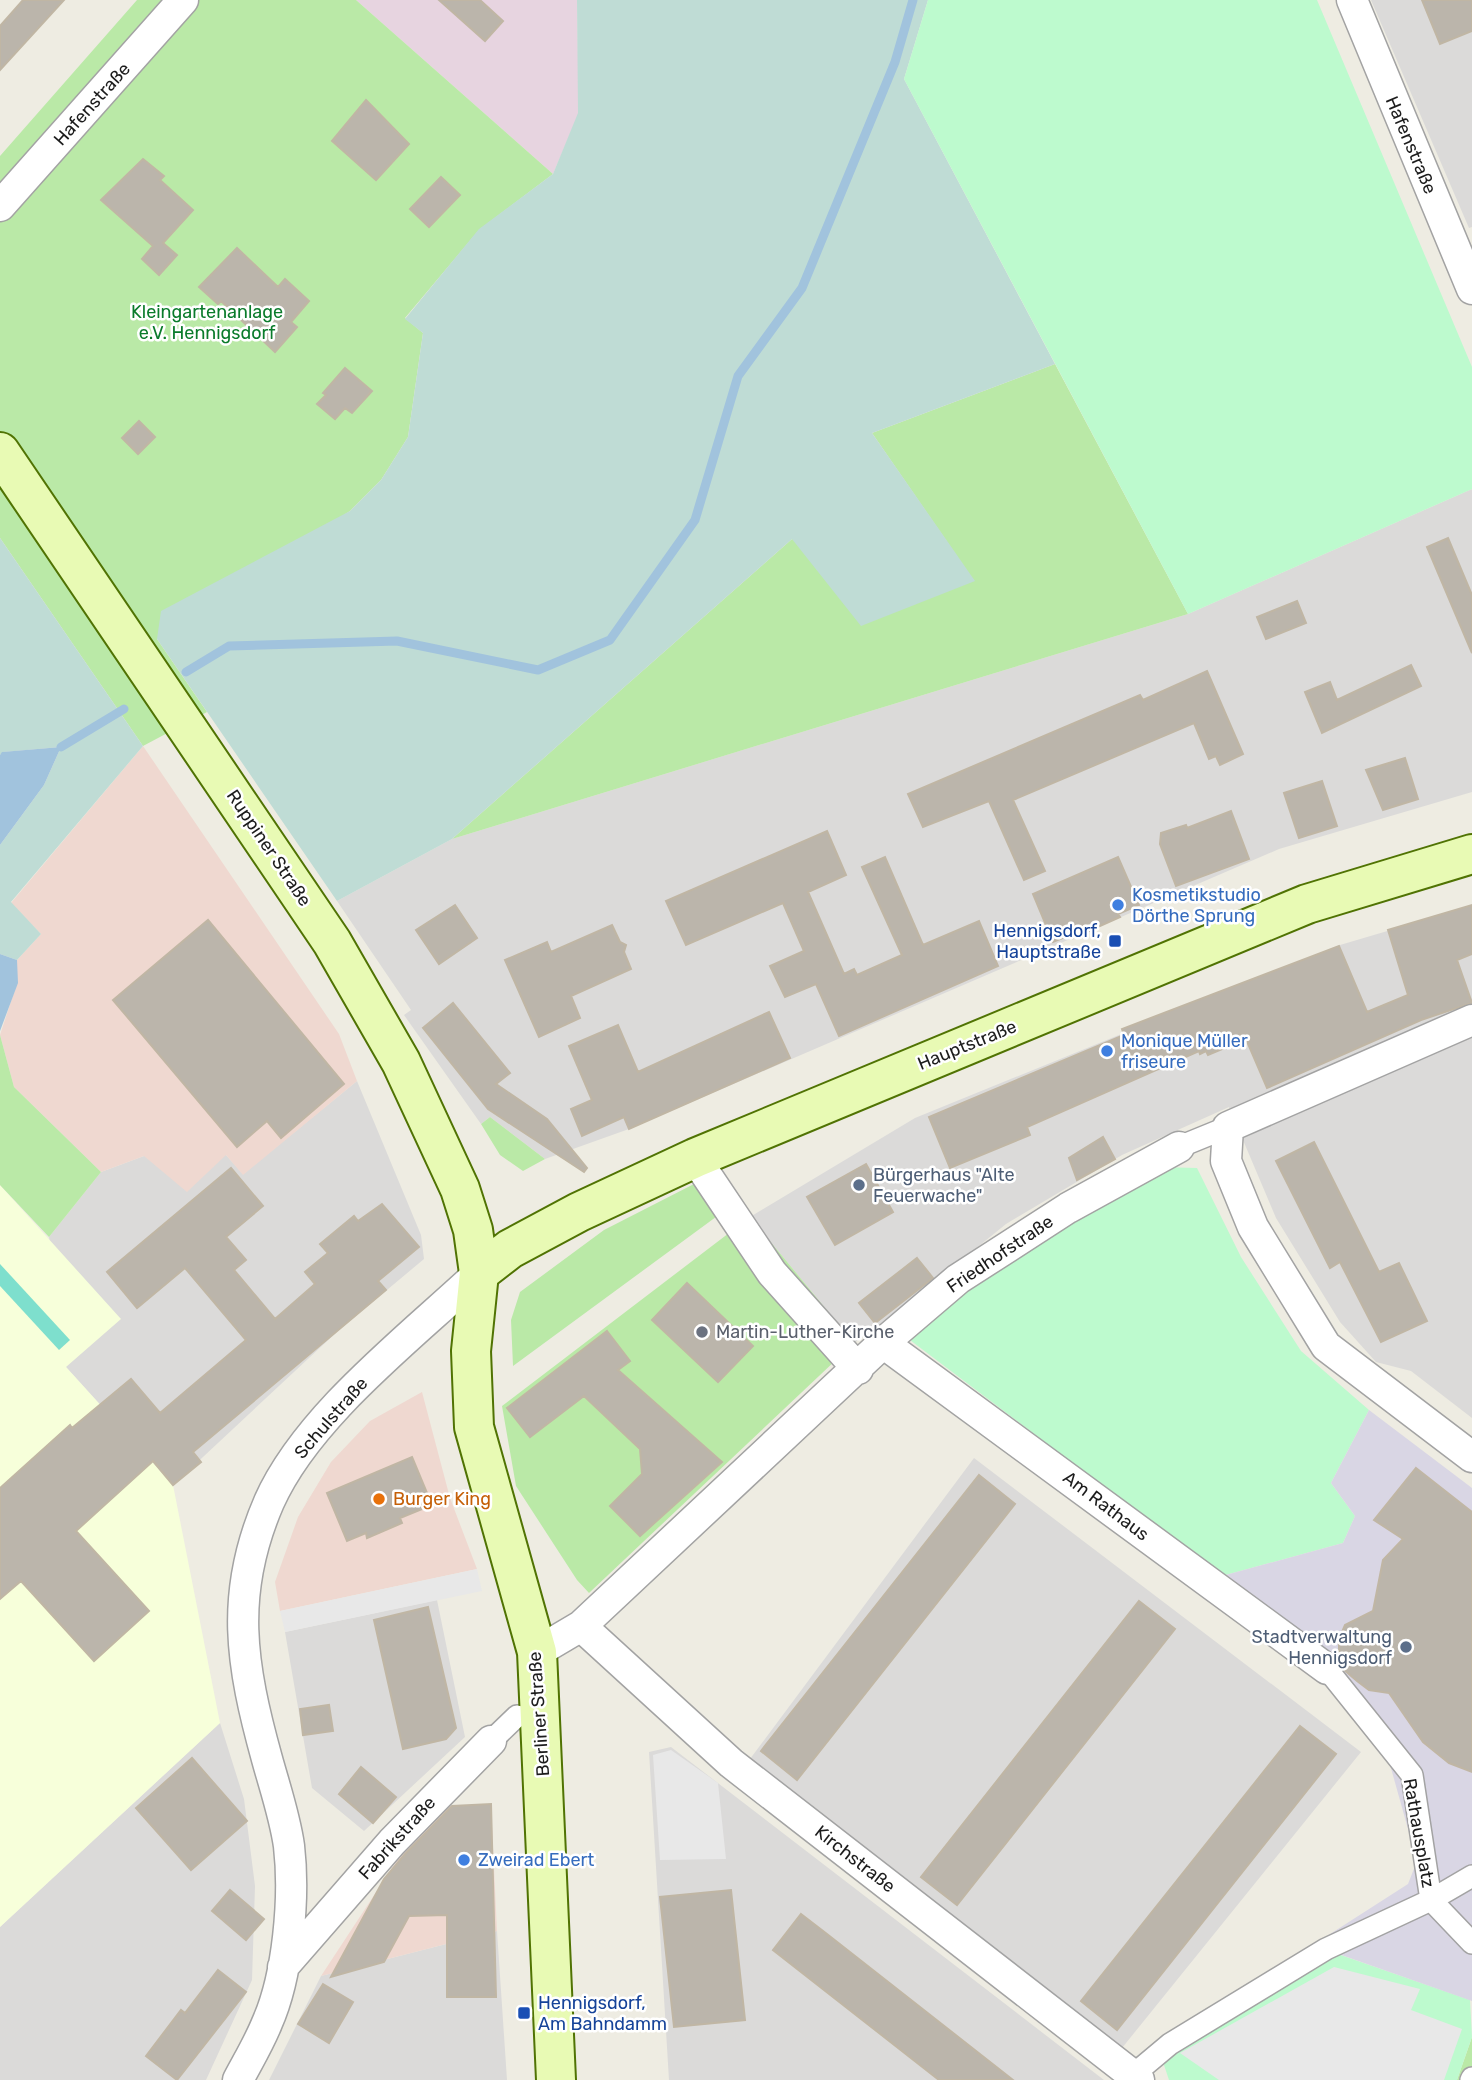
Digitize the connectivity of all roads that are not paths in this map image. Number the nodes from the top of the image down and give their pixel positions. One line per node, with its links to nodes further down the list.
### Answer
1 (183, 0): 3 (street, Hafenstraße)
2 (1352, 0): 4 (street, Hafenstraße)
3 (0, 206)
4 (1472, 289)
5 (0, 452): 11 (main road, Ruppiner Straße)
6 (1472, 854): 10 (main road, Hauptstraße)
7 (1472, 1020): 8 (street, Friedhofstraße)
8 (1228, 1128): 9 (street, Friedhofstraße); 14 (street)
9 (1179, 1147): 12 (street, Friedhofstraße)
10 (695, 1158): 11 (main road, Hauptstraße); 13 (street)
11 (479, 1273): 16 (main road, Berliner Straße); 20 (street, Schulstraße)
12 (883, 1343): 13 (street, Friedhofstraße); 17 (street, Am Rathaus)
13 (858, 1369): 15 (street, Friedhofstraße)
14 (1472, 1457)
15 (582, 1626): 16 (street, Friedhofstraße); 25 (street, Kirchstraße)
16 (537, 1652): 27 (main road, Berliner Straße)
17 (1327, 1669): 22 (street, Rathausplatz)
18 (517, 1716): 19 (street, Fabrikstraße)
19 (491, 1741): 24 (street, Fabrikstraße)
20 (289, 1848): 24 (street, Fabrikstraße)
21 (1472, 1876): 22 (street, Rathausplatz)
22 (1431, 1900): 23 (street, Rathausplatz); 25 (street, Rathausplatz)
23 (1472, 1943)
24 (284, 1967): 26 (street, Fabrikstraße)
25 (1136, 2078)
26 (238, 2080)
27 (556, 2080)

